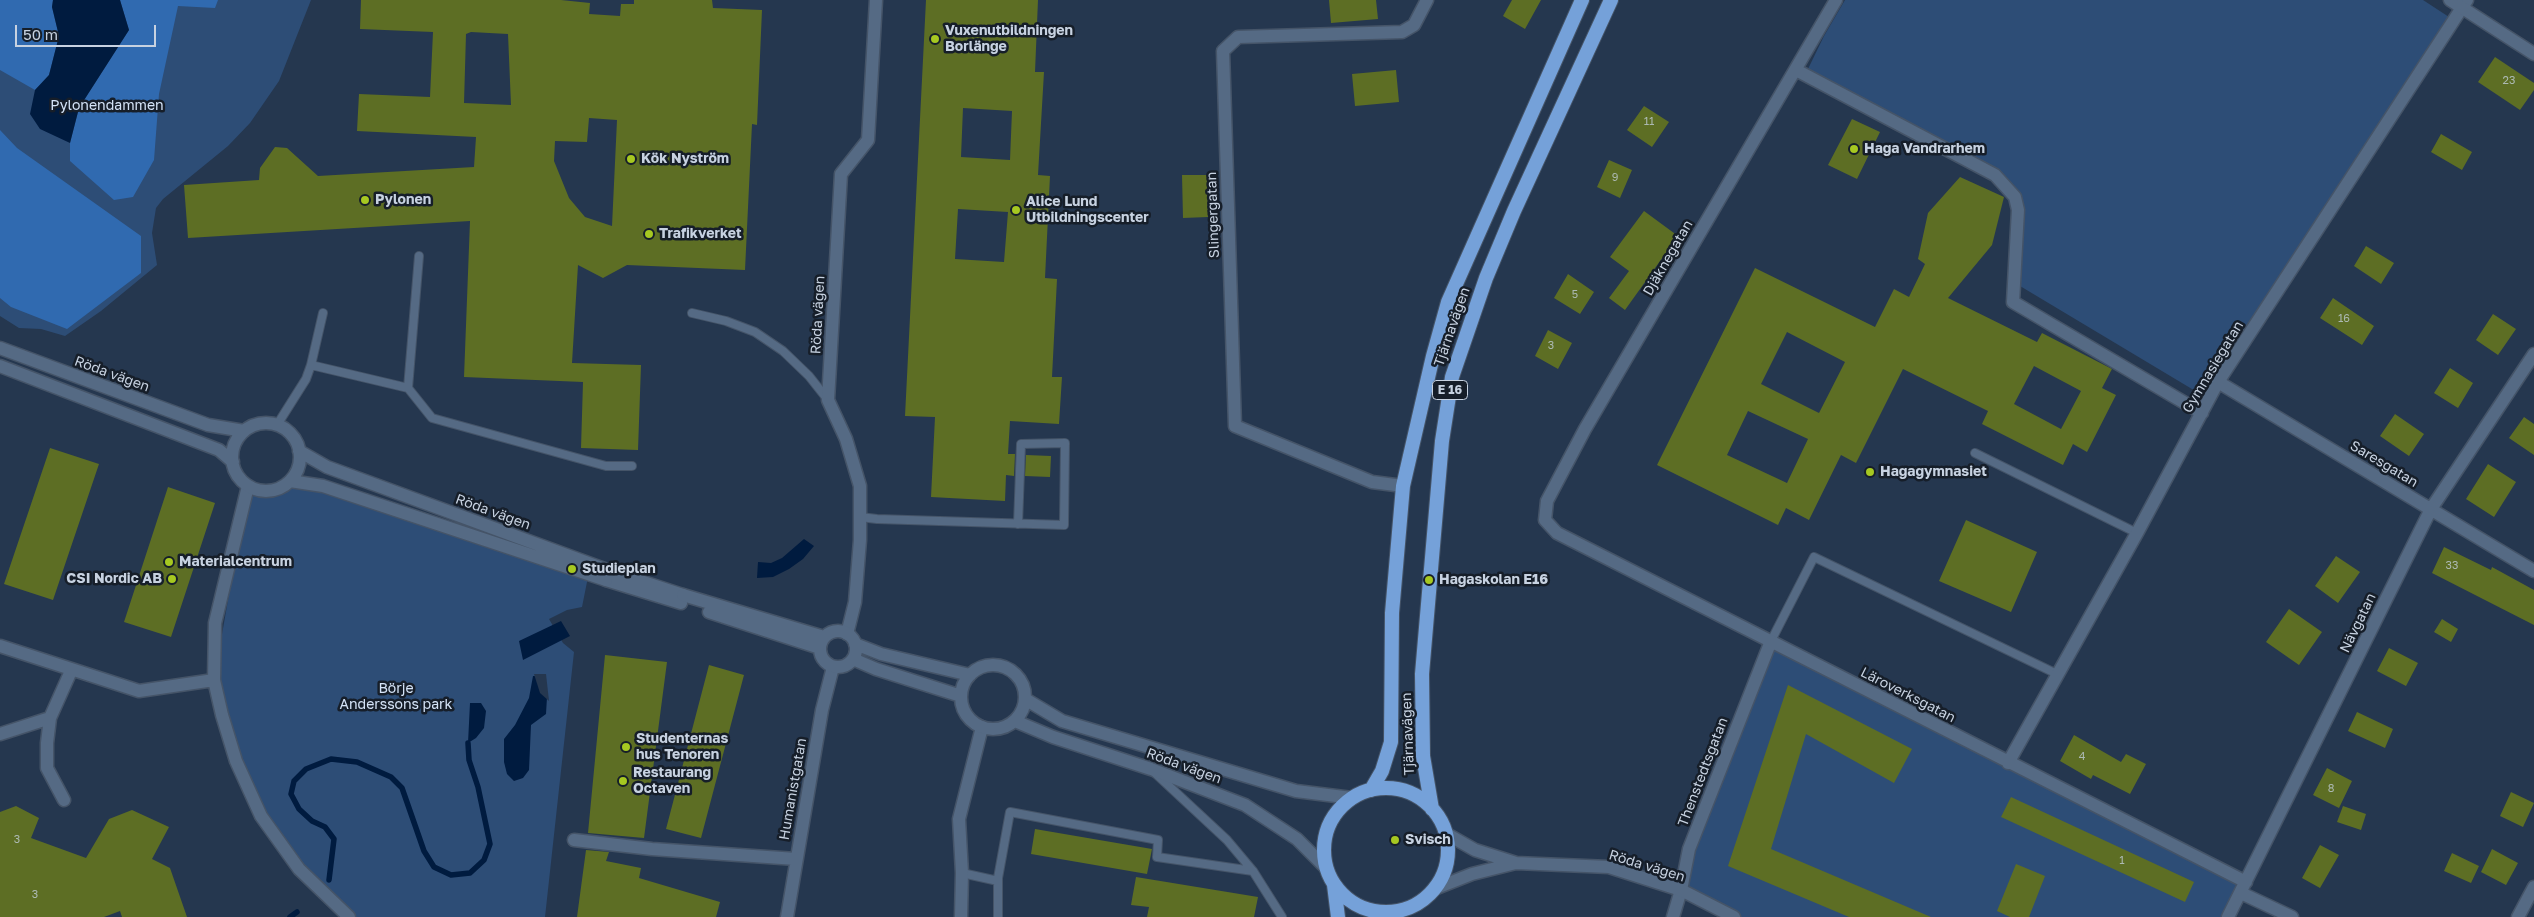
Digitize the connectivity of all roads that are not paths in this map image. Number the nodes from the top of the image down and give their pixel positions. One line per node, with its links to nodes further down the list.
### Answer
1 (876, 0): 19 (street, Röda vägen)
2 (1427, 0): 29 (street, Slingergatan)
3 (1582, 0): 29 (highway, Tjärnavägen / E 16)
4 (1610, 0): 59 (highway, Tjärnavägen / E 16)
5 (1836, 0): 9 (street, Djäknegatan)
6 (2450, 0): 7 (street)
7 (2464, 4): 8 (street); 17 (street, Gymnasiegatan)
8 (2534, 54)
9 (1796, 70): 20 (street); 33 (street, Djäknegatan)
10 (419, 256): 18 (lane)
11 (323, 313): 15 (lane)
12 (692, 313): 19 (lane)
13 (0, 348): 22 (street, Röda vägen)
14 (2534, 354): 30 (street, Nävgatan)
15 (311, 365): 18 (lane); 21 (lane)
16 (0, 366): 25 (street)
17 (2218, 382): 20 (street, Gymnasiegatan); 30 (street, Saresgatan)
18 (408, 388): 26 (lane)
19 (828, 400): 31 (street, Röda vägen)
20 (2202, 412): 34 (street, Gymnasiegatan)
21 (277, 425): 22 (street); 23 (street)
22 (244, 431): 25 (street)
23 (299, 451): 27 (street); 36 (street, Röda vägen)
24 (1975, 453): 34 (lane)
25 (232, 462): 28 (street)
26 (632, 466)
27 (290, 480): 28 (street); 36 (street, Röda vägen)
28 (248, 486): 47 (street)
29 (1403, 486): 56 (highway, Tjärnavägen / E 16)
30 (2431, 510): 35 (street, Saresgatan); 69 (street, Nävgatan)
31 (860, 517): 32 (lane); 37 (street, Röda vägen)
32 (1018, 524): 32 (lane)
33 (1557, 532): 38 (street, Läroverksgatan)
34 (2136, 533): 45 (street, Gymnasiegatan)
35 (2534, 571)
36 (608, 575): 39 (street, Röda vägen)
37 (847, 634): 39 (street); 40 (street)
38 (1771, 641): 45 (lane); 54 (street, Läroverksgatan); 72 (street, Thenstedtsgatan)
39 (822, 642): 43 (street)
40 (855, 644): 42 (street); 46 (street)
41 (0, 646): 44 (street)
42 (853, 659): 43 (street); 48 (street)
43 (833, 667): 62 (street, Humanistgatan)
44 (71, 671): 47 (street); 50 (street)
45 (2057, 674): 54 (street, Gymnasiegatan)
46 (970, 675): 48 (street); 49 (street)
47 (214, 680): 74 (street)
48 (961, 696): 52 (street)
49 (1025, 698): 51 (street); 57 (street, Röda vägen)
50 (50, 718): 53 (street); 58 (street)
51 (1015, 721): 52 (street); 55 (street, Röda vägen)
52 (982, 727): 66 (street)
53 (0, 734)
54 (2008, 763): 69 (street, Läroverksgatan)
55 (1151, 769): 64 (street, Röda vägen); 65 (lane)
56 (1371, 790): 57 (highway); 59 (highway)
57 (1352, 798): 64 (highway)
58 (64, 800)
59 (1432, 809): 60 (highway)
60 (1445, 834): 63 (street, Röda vägen); 71 (highway)
61 (574, 840): 62 (street)
62 (796, 859): 75 (street, Humanistgatan)
63 (1516, 863): 71 (street, Röda vägen); 72 (street, Röda vägen)
64 (1326, 869): 68 (highway)
65 (1253, 871): 67 (lane); 78 (lane)
66 (962, 873): 67 (lane); 76 (street)
67 (998, 881): 77 (lane)
68 (1334, 886): 73 (highway); 79 (highway)
69 (2243, 887): 82 (street, Nävgatan); 83 (street, Läroverksgatan)
70 (2534, 887): 84 (street)
71 (1434, 889): 73 (highway)
72 (1681, 890): 80 (street, Thenstedtsgatan); 81 (street, Röda vägen)
73 (1401, 913)
74 (349, 917)
75 (787, 917)
76 (961, 917)
77 (998, 917)
78 (1282, 917)
79 (1338, 917)
80 (1672, 917)
81 (1734, 917)
82 (2228, 917)
83 (2292, 917)
84 (2518, 917)

